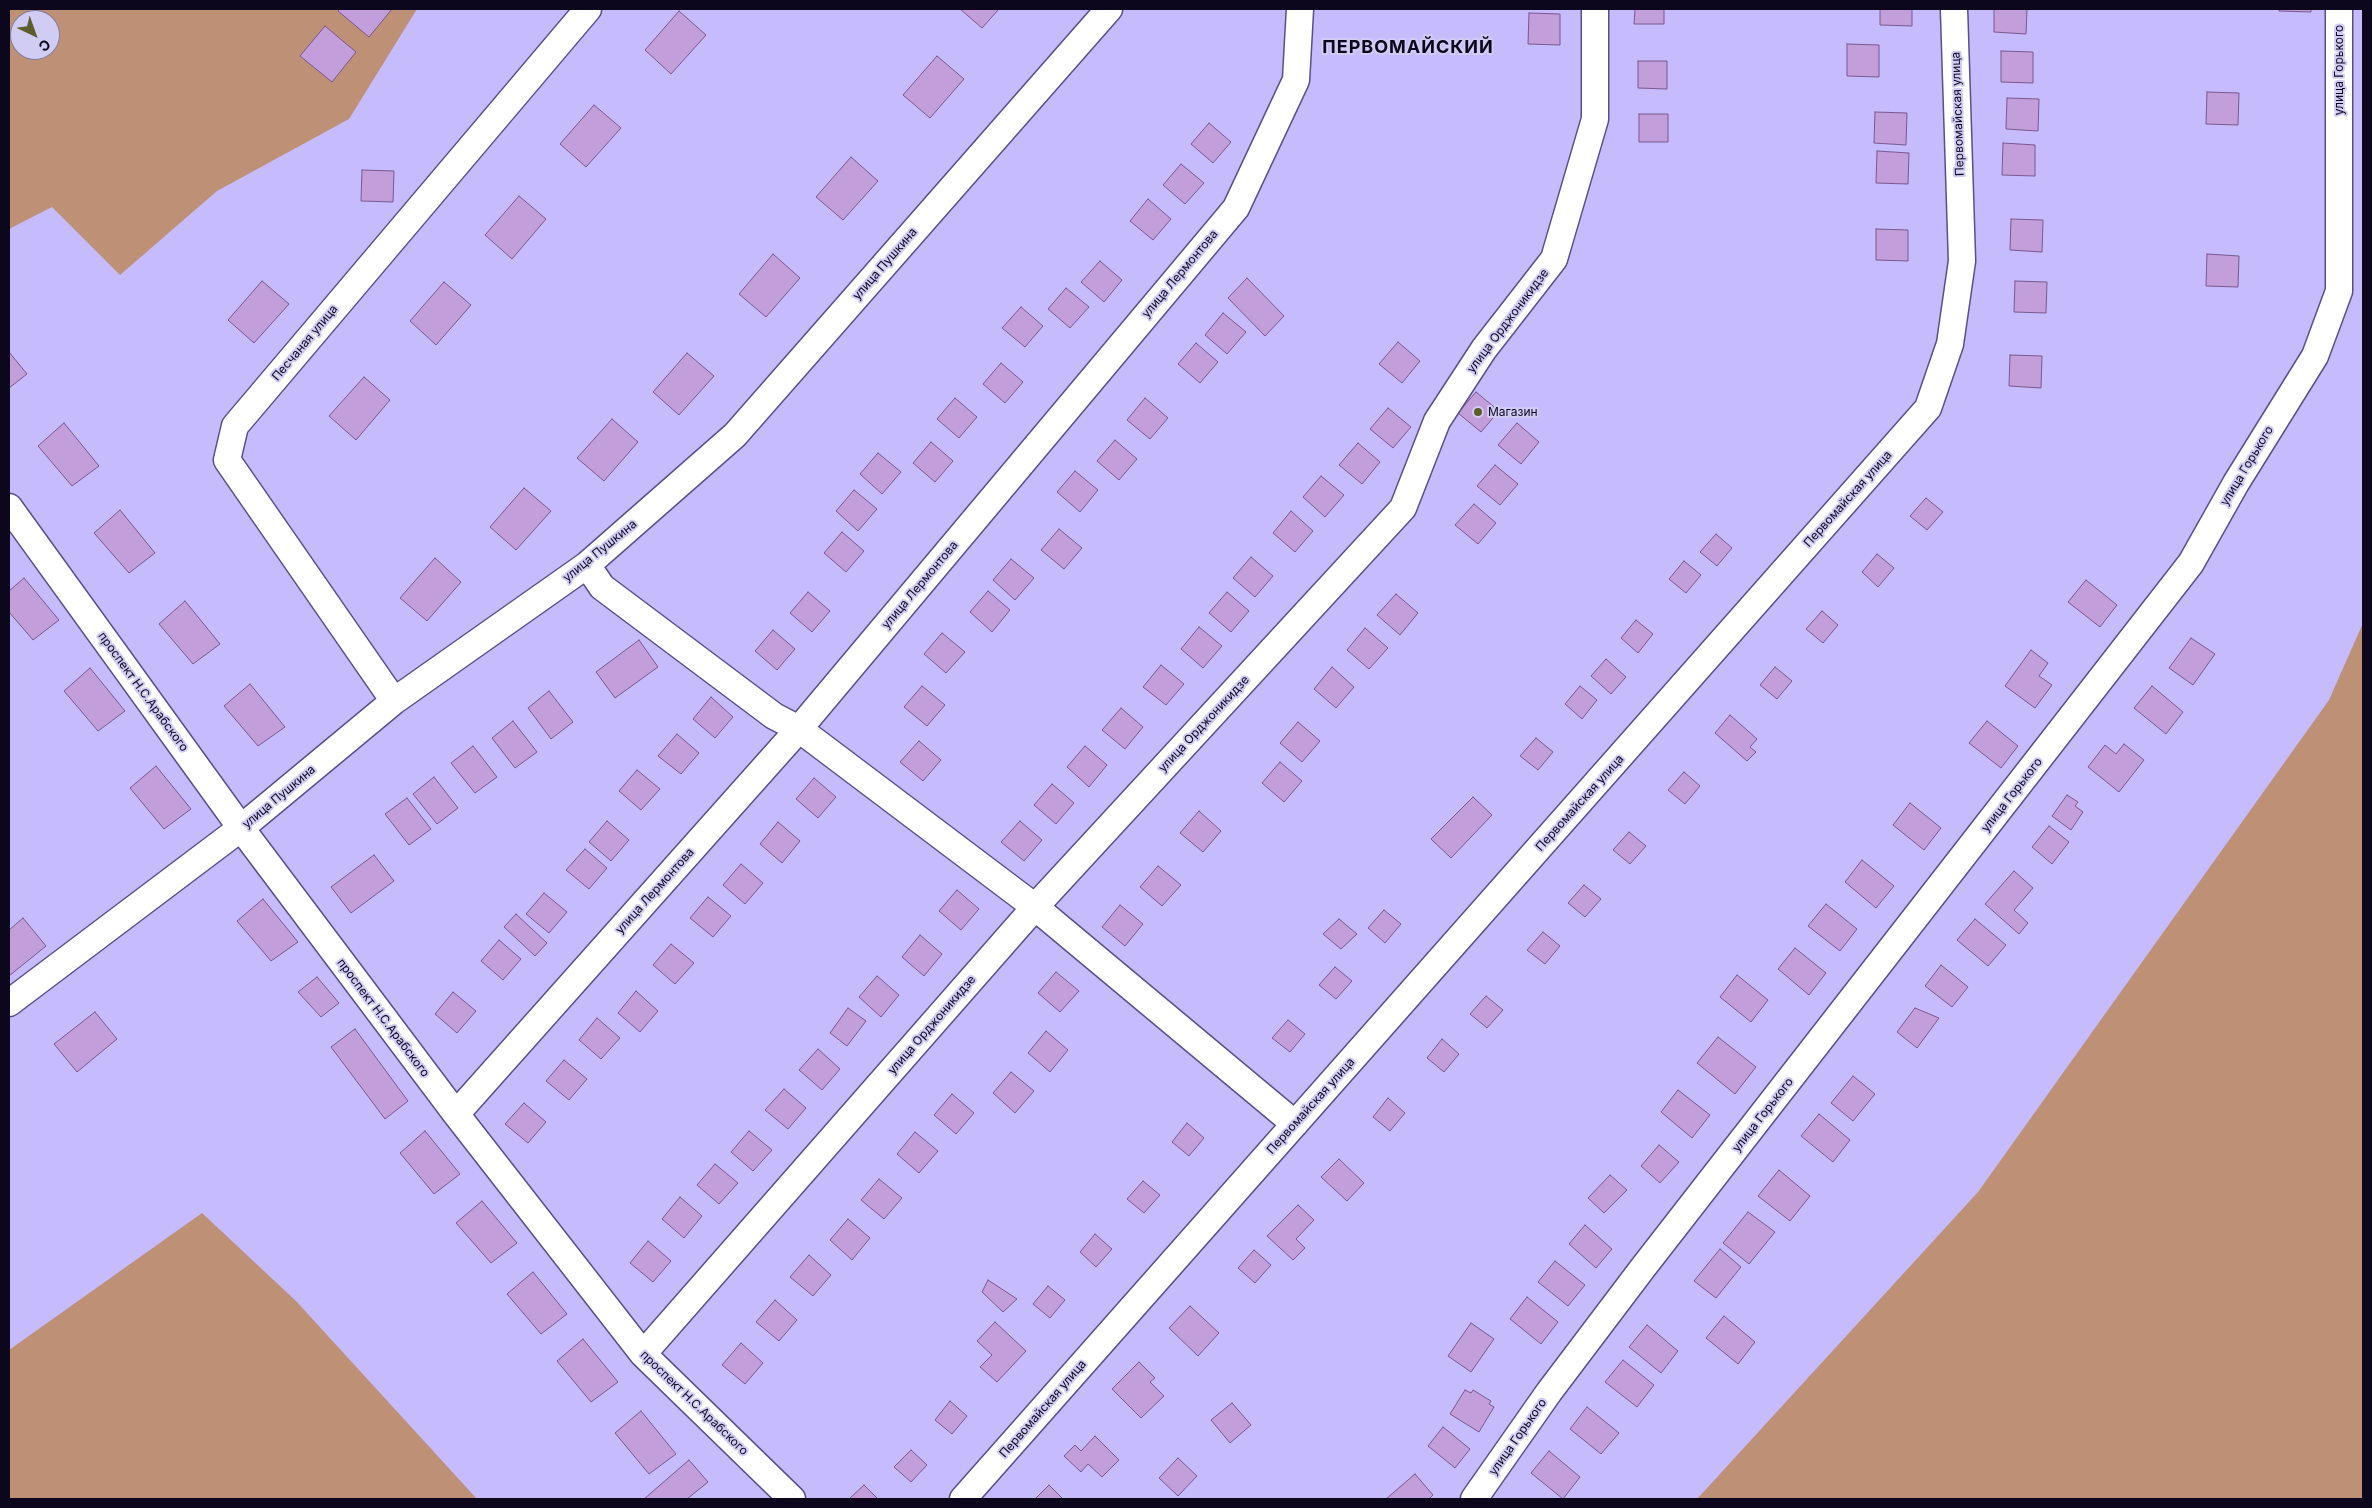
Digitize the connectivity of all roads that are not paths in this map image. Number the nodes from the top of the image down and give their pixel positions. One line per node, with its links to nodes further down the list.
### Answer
1 (588, 9): 9 (street, Песчаная улица)
2 (1109, 9): 8 (street, улица Пушкина)
3 (1300, 9): 10 (street, улица Лермонтова)
4 (1595, 9): 12 (street, улица Орджоникидзе)
5 (1954, 9): 15 (street, Первомайская улица)
6 (2339, 9): 19 (street, улица Горького)
7 (9, 507): 11 (street, проспект Н.С.Арабского)
8 (587, 565): 9 (street, улица Пушкина); 10 (street)
9 (394, 701): 11 (street, улица Пушкина)
10 (799, 729): 12 (street); 14 (street, улица Лермонтова)
11 (241, 828): 13 (street, улица Пушкина); 14 (street, проспект Н.С.Арабского)
12 (1035, 907): 15 (street); 16 (street, улица Орджоникидзе)
13 (9, 1003)
14 (456, 1114): 16 (street, проспект Н.С.Арабского)
15 (1295, 1124): 18 (street, Первомайская улица)
16 (642, 1354): 17 (street, проспект Н.С.Арабского)
17 (792, 1499)
18 (963, 1499)
19 (1474, 1499)

